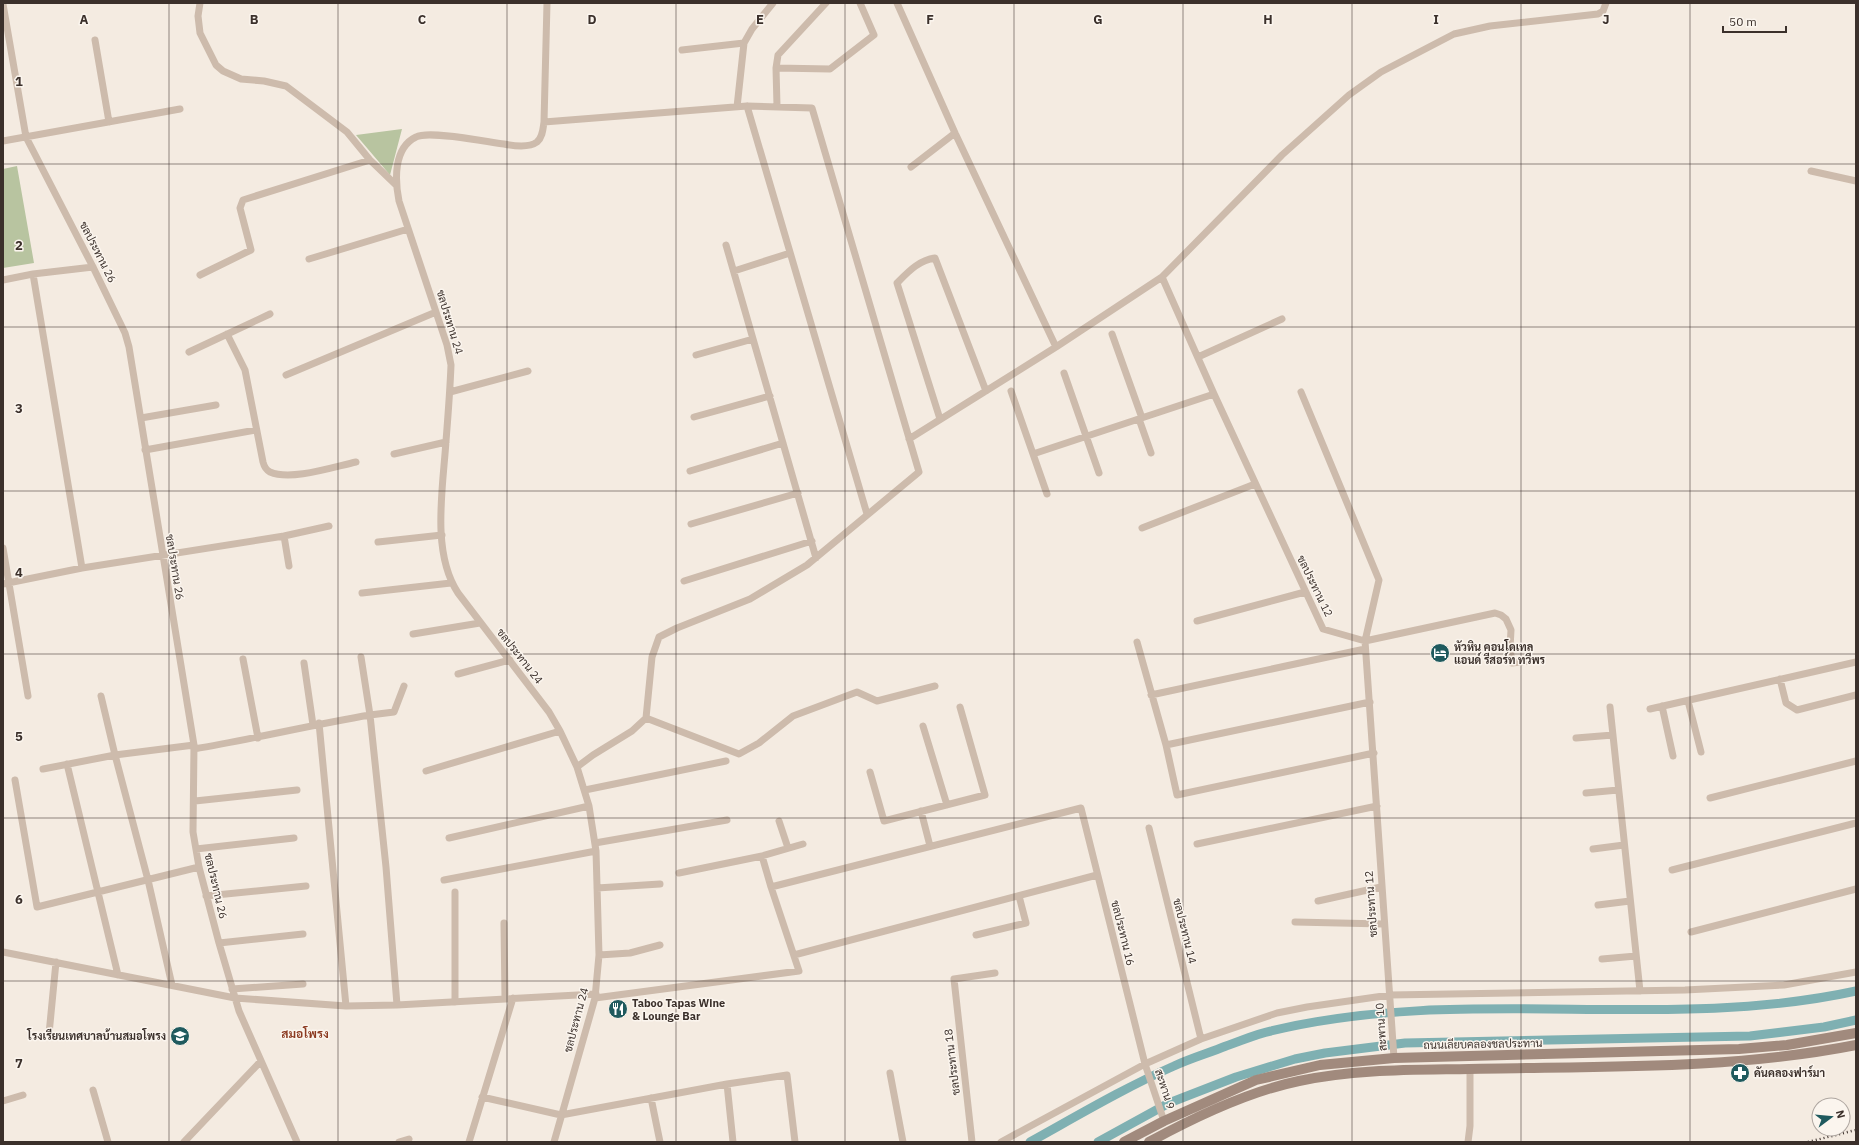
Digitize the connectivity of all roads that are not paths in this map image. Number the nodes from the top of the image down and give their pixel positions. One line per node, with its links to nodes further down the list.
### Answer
1 (200, 3): 22 (street)
2 (547, 3): 18 (street)
3 (773, 3): 10 (street)
4 (826, 3): 12 (street)
5 (860, 3): 12 (street)
6 (897, 3): 19 (street)
7 (1606, 3): 35 (street)
8 (3, 4): 20 (street, ชลประทาน 26)
9 (95, 40): 17 (street)
10 (744, 43): 11 (street); 15 (street)
11 (682, 50)
12 (776, 68): 14 (street)
13 (746, 106): 14 (street); 15 (street); 29 (street)
14 (777, 106): 63 (street)
15 (737, 107): 18 (street)
16 (180, 109): 17 (street)
17 (109, 122): 20 (street)
18 (544, 122): 26 (street, ชลประทาน 24)
19 (955, 133): 23 (street); 43 (street)
20 (26, 137): 21 (street); 31 (street, ชลประทาน 26)
21 (3, 141)
22 (370, 160): 26 (street); 34 (street)
23 (911, 167)
24 (1811, 171): 25 (street)
25 (1856, 181)
26 (396, 184): 27 (street, ชลประทาน 24)
27 (408, 229): 30 (street); 37 (street, ชลประทาน 24)
28 (726, 245): 32 (street)
29 (790, 253): 32 (street); 76 (street)
30 (308, 259)
31 (93, 267): 33 (street); 57 (street, ชลประทาน 26)
32 (734, 271): 42 (street)
33 (33, 274): 36 (street); 88 (street)
34 (200, 275)
35 (1162, 277): 43 (street); 46 (street, ชลประทาน 12)
36 (3, 280)
37 (436, 312): 49 (street); 52 (street, ชลประทาน 24)
38 (270, 314): 40 (street)
39 (1282, 319): 46 (street)
40 (227, 334): 44 (street); 61 (street)
41 (1112, 334): 59 (street)
42 (753, 339): 45 (street); 55 (street)
43 (1056, 347): 50 (street)
44 (189, 352)
45 (696, 355)
46 (1198, 357): 54 (street, ชลประทาน 12)
47 (528, 371): 52 (street)
48 (1064, 373): 62 (street)
49 (286, 375)
50 (986, 391): 60 (street); 60 (street)
51 (1011, 391): 69 (street)
52 (450, 392): 64 (street, ชลประทาน 24)
53 (1301, 392): 97 (street)
54 (1214, 394): 59 (street); 73 (street, ชลประทาน 12)
55 (770, 396): 58 (street); 65 (street)
56 (216, 405): 57 (street)
57 (140, 418): 66 (street, ชลประทาน 26)
58 (694, 418)
59 (1141, 418): 62 (street); 67 (street)
60 (940, 419): 63 (street)
61 (256, 430): 66 (street); 70 (street)
62 (1086, 437): 69 (street); 72 (street)
63 (910, 439): 76 (street)
64 (446, 442): 68 (street); 81 (street, ชลประทาน 24)
65 (783, 443): 71 (street); 74 (street)
66 (145, 450): 85 (street, ชลประทาน 26)
67 (1151, 453)
68 (394, 454)
69 (1033, 454): 75 (street)
70 (356, 462)
71 (690, 471)
72 (1099, 473)
73 (1255, 484): 79 (street); 92 (street, ชลประทาน 12)
74 (798, 493): 77 (street); 82 (street)
75 (1047, 494)
76 (867, 514): 86 (street)
77 (691, 524)
78 (330, 526): 80 (street)
79 (1142, 528)
80 (284, 536): 85 (street); 87 (street)
81 (442, 536): 83 (street); 91 (street, ชลประทาน 24)
82 (812, 541): 86 (street); 89 (street)
83 (378, 542)
84 (3, 548): 90 (street)
85 (162, 556): 88 (street); 129 (street, ชลประทาน 26)
86 (816, 558): 121 (street)
87 (289, 566)
88 (82, 568): 90 (street)
89 (684, 581)
90 (6, 583): 112 (street)
91 (452, 583): 93 (street); 95 (street, ชลประทาน 24)
92 (1305, 592): 94 (street); 97 (street, ชลประทาน 12)
93 (362, 593)
94 (1197, 621)
95 (480, 623): 96 (street); 102 (street, ชลประทาน 24)
96 (413, 634)
97 (1365, 641): 99 (street, ชลประทาน 12); 103 (street)
98 (1137, 642): 110 (street)
99 (1365, 649): 110 (street); 115 (street, ชลประทาน 12)
100 (361, 657): 120 (street)
101 (243, 659): 126 (street)
102 (510, 660): 106 (street); 124 (street, ชลประทาน 24)
103 (1529, 661)
104 (1856, 662): 107 (street)
105 (304, 664): 122 (street)
106 (458, 674)
107 (1780, 679): 111 (street); 114 (street)
108 (404, 686): 120 (street)
109 (935, 686): 121 (street)
110 (1151, 695): 128 (street)
111 (1856, 695)
112 (28, 696)
113 (101, 696): 132 (street)
114 (1688, 701): 116 (street); 130 (street)
115 (1370, 702): 128 (street); 131 (street, ชลประทาน 12)
116 (1662, 706): 119 (street); 133 (street)
117 (960, 707): 148 (street)
118 (1610, 707): 125 (street)
119 (1650, 709)
120 (370, 715): 122 (street); 215 (street)
121 (646, 718): 137 (street)
122 (316, 724): 126 (street); 214 (street)
123 (923, 726): 148 (street)
124 (560, 731): 137 (street, ชลประทาน 24); 139 (street)
125 (1613, 735): 127 (street); 144 (street)
126 (258, 738): 129 (street)
127 (1576, 738)
128 (1166, 745): 131 (street)
129 (194, 747): 132 (street); 147 (street, ชลประทาน 26)
130 (1701, 752)
131 (1374, 753): 150 (street, ชลประทาน 12)
132 (115, 755): 136 (street); 172 (street)
133 (1673, 756)
134 (726, 761): 143 (street)
135 (1856, 761): 146 (street)
136 (67, 764): 138 (street); 181 (street)
137 (577, 767): 143 (street, ชลประทาน 24)
138 (44, 769)
139 (426, 771)
140 (870, 772): 151 (street)
141 (14, 780): 181 (street)
142 (297, 790): 147 (street)
143 (584, 790): 149 (street, ชลประทาน 24)
144 (1618, 790): 145 (street); 161 (street)
145 (1586, 793)
146 (1710, 798)
147 (195, 801): 164 (street, ชลประทาน 26)
148 (947, 805): 151 (street)
149 (589, 806): 157 (street); 158 (street, ชลประทาน 24)
150 (1377, 806): 160 (street); 177 (street, ชลประทาน 12)
151 (921, 811): 162 (street)
152 (727, 820): 158 (street)
153 (779, 821): 163 (street)
154 (1856, 823): 169 (street)
155 (1149, 828): 218 (street, ชลประทาน 14)
156 (294, 838): 164 (street)
157 (449, 838)
158 (595, 843): 166 (street, ชลประทาน 24)
159 (803, 844): 163 (street)
160 (1197, 844)
161 (1624, 845): 165 (street); 185 (street)
162 (930, 846): 171 (street, ชลประทาน 16); 176 (street)
163 (788, 848): 167 (street)
164 (196, 849): 168 (street, ชลประทาน 26)
165 (1593, 849)
166 (596, 851): 173 (street); 178 (street, ชลประทาน 24)
167 (762, 856): 170 (street); 176 (street)
168 (200, 867): 172 (street); 182 (street, ชลประทาน 26)
169 (1672, 870)
170 (679, 873)
171 (1097, 875): 183 (street); 222 (street, ชลประทาน 16)
172 (148, 880): 181 (street); 205 (street)
173 (444, 880)
174 (660, 884): 178 (street)
175 (306, 886): 182 (street)
176 (771, 887): 197 (street)
177 (1381, 887): 184 (street); 189 (street, ชลประทาน 12)
178 (597, 888): 196 (street, ชลประทาน 24)
179 (1856, 889): 190 (street)
180 (455, 892): 213 (street)
181 (98, 893): 203 (street)
182 (206, 896): 193 (street, ชลประทาน 26)
183 (1019, 896): 192 (street); 197 (street)
184 (1318, 901)
185 (1630, 901): 186 (street); 198 (street)
186 (1598, 904)
187 (1294, 922): 189 (street)
188 (504, 923): 212 (street)
189 (1383, 924): 208 (street, ชลประทาน 12)
190 (1691, 932)
191 (303, 934): 193 (street)
192 (976, 935)
193 (219, 943): 206 (street, ชลประทาน 26)
194 (660, 945): 196 (street)
195 (3, 952): 200 (street)
196 (599, 955): 209 (street, ชลประทาน 24)
197 (794, 955): 209 (street)
198 (1636, 956): 199 (street); 207 (street)
199 (1602, 959)
200 (56, 962): 203 (street); 217 (street)
201 (1856, 972): 207 (street)
202 (995, 973): 244 (street, ชลประทาน 18)
203 (118, 975): 205 (street)
204 (303, 984): 206 (street)
205 (172, 985): 210 (street)
206 (232, 989): 210 (street, ชลประทาน 26)
207 (1640, 991): 208 (street)
208 (1390, 995): 218 (street); 220 (street, สะพาน 10)
209 (596, 996): 211 (street); 231 (street, ชลประทาน 24)
210 (235, 998): 214 (street); 221 (street, ชลประทาน 26)
211 (513, 998): 212 (street); 228 (street)
212 (505, 999): 213 (street)
213 (455, 1002): 215 (street)
214 (346, 1006): 215 (street)
215 (397, 1006)
216 (1856, 1033): 220 (street, ถนนเลียบคลองชลประทาน)
217 (49, 1034)
218 (1201, 1039): 222 (street)
219 (1856, 1045): 223 (street)
220 (1394, 1058): 232 (street, ถนนเลียบคลองชลประทาน)
221 (261, 1061): 235 (street); 236 (street, ชลประทาน 26)
222 (1145, 1064): 232 (street, สะพาน 9); 245 (street)
223 (1470, 1068): 247 (street); 248 (street)
224 (890, 1073): 243 (street)
225 (726, 1084): 229 (street); 241 (street); 242 (street)
226 (92, 1090): 234 (street)
227 (23, 1095): 230 (street)
228 (482, 1097): 231 (street); 238 (street)
229 (651, 1098): 231 (street); 240 (street)
230 (3, 1101)
231 (561, 1115): 239 (street, ชลประทาน 24)
232 (1164, 1121): 246 (street, ถนนเลียบคลองชลประทาน)
233 (409, 1139): 237 (street)
234 (108, 1142)
235 (184, 1142)
236 (297, 1142)
237 (399, 1142)
238 (469, 1142)
239 (554, 1142)
240 (660, 1142)
241 (733, 1142)
242 (795, 1142)
243 (903, 1142)
244 (972, 1142)
245 (1001, 1142)
246 (1124, 1142)
247 (1149, 1142)
248 (1468, 1142)

